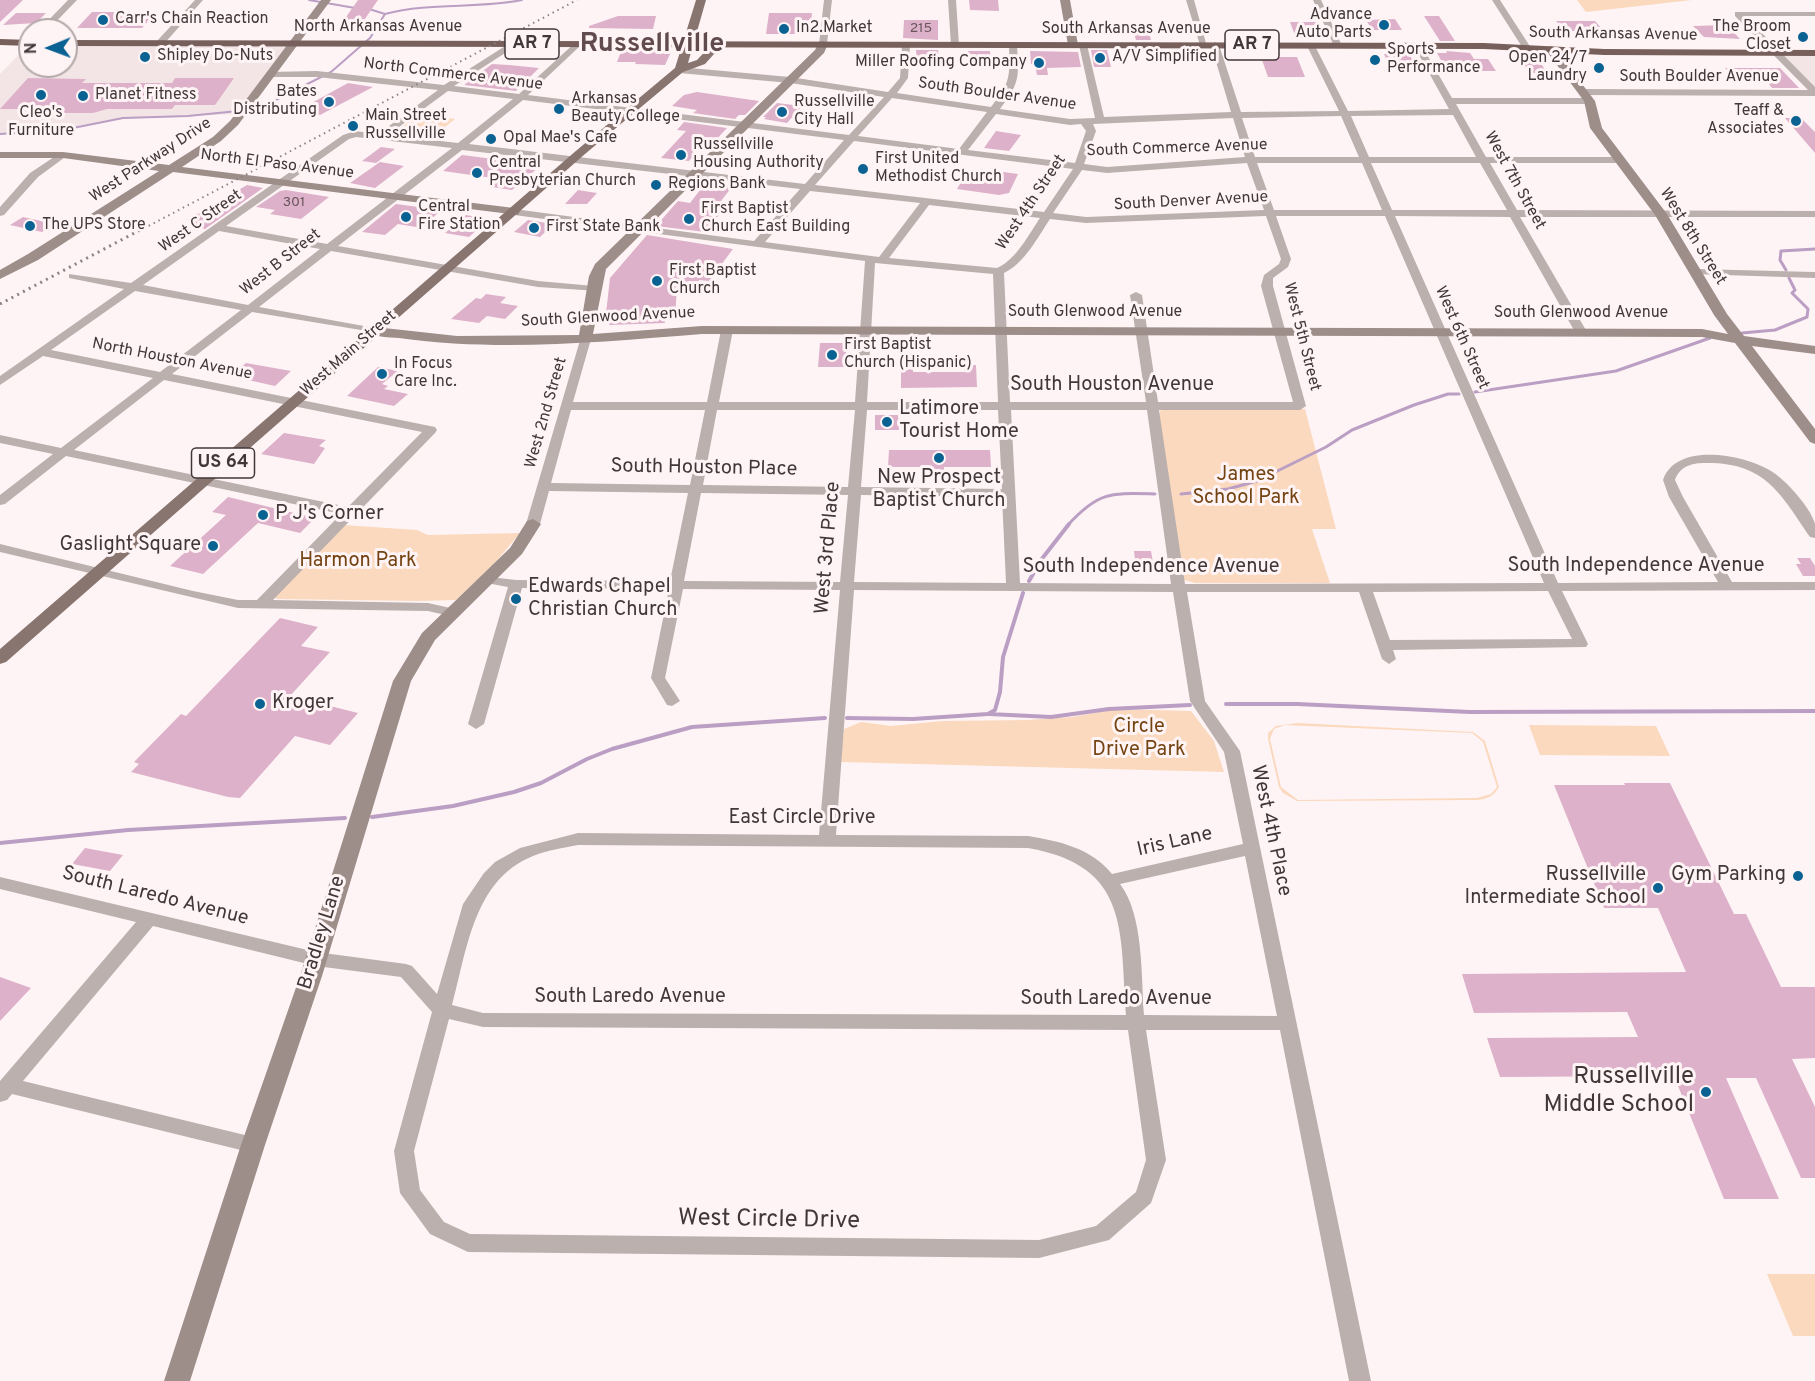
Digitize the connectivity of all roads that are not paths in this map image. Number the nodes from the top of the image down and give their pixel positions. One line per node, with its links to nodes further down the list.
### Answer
1 (73, 0): 12 (street)
2 (199, 0): 16 (street)
3 (701, 0): 20 (main road, US 64)
4 (828, 0): 22 (street)
5 (952, 0): 24 (street)
6 (1065, 0): 26 (street)
7 (1190, 0): 27 (street, West 5th Street)
8 (1317, 0): 29 (street)
9 (1496, 0): 31 (street)
10 (323, 3): 17 (street, West Parkway Drive)
11 (1815, 14): 33 (street)
12 (55, 18)
13 (0, 42): 14 (highway)
14 (18, 43)
15 (78, 43): 16 (highway, North Arkansas Avenue / AR 7)
16 (160, 43): 17 (highway, North Arkansas Avenue / AR 7)
17 (293, 43): 18 (highway, North Arkansas Avenue / AR 7); 36 (street, West Parkway Drive)
18 (513, 44): 19 (highway, North Arkansas Avenue / AR 7); 38 (street)
19 (577, 44): 20 (highway, North Arkansas Avenue / AR 7); 42 (street, West B Street)
20 (689, 44): 21 (highway, South Arkansas Avenue / AR 7); 35 (main road, West Main Street / US 64)
21 (718, 44): 22 (highway, South Arkansas Avenue / AR 7); 35 (main road)
22 (823, 45): 23 (highway, South Arkansas Avenue / AR 7); 37 (street, West 2nd Street)
23 (906, 45): 24 (highway, South Arkansas Avenue / AR 7); 40 (street)
24 (955, 45): 25 (highway, South Arkansas Avenue / AR 7)
25 (1013, 45): 26 (highway, South Arkansas Avenue / AR 7); 45 (street)
26 (1078, 45): 27 (highway, South Arkansas Avenue / AR 7); 49 (street)
27 (1210, 45): 28 (highway, South Arkansas Avenue / AR 7); 48 (street, West 5th Street)
28 (1311, 46): 29 (highway, South Arkansas Avenue / AR 7); 46 (street, West 6th Street)
29 (1338, 46): 30 (highway, South Arkansas Avenue / AR 7)
30 (1418, 46): 31 (highway, South Arkansas Avenue / AR 7); 43 (street, West 7th Street)
31 (1527, 48): 32 (highway, South Arkansas Avenue / AR 7)
32 (1550, 49): 33 (highway, South Arkansas Avenue / AR 7); 41 (street, West 8th Street)
33 (1777, 52): 34 (highway, South Arkansas Avenue / AR 7); 39 (street)
34 (1815, 53)
35 (679, 70): 37 (street, South Boulder Avenue); 44 (main road, West Main Street / US 64)
36 (271, 74): 38 (street, North Commerce Avenue); 63 (street, West Parkway Drive)
37 (790, 80): 40 (street, South Boulder Avenue); 51 (street, West 2nd Street)
38 (445, 89): 42 (street, North Commerce Avenue); 52 (street)
39 (1815, 93): 41 (street, South Boulder Avenue)
40 (891, 95): 45 (street, South Boulder Avenue); 53 (street)
41 (1586, 97): 43 (street, South Boulder Avenue); 62 (street, West 8th Street)
42 (520, 98): 44 (street, North Commerce Avenue); 54 (street, West B Street)
43 (1451, 101): 47 (street, West 7th Street)
44 (631, 111): 51 (street, South Commerce Avenue); 59 (main road, West Main Street / US 64)
45 (995, 111): 50 (street, South Boulder Avenue); 55 (street)
46 (1344, 112): 47 (street, South Boulder Avenue); 48 (street, South Boulder Avenue); 58 (street, West 6th Street)
47 (1457, 112): 61 (street, West 7th Street)
48 (1236, 115): 49 (street, South Boulder Avenue); 60 (street, West 5th Street)
49 (1100, 120): 50 (street, South Boulder Avenue)
50 (1084, 122): 64 (street, West 4th Street)
51 (744, 124): 53 (street, South Commerce Avenue); 65 (street, West 2nd Street)
52 (381, 136): 54 (street, West C Street); 66 (street, West C Street)
53 (851, 139): 55 (street, South Commerce Avenue); 67 (street)
54 (461, 146): 59 (street, South Denver Avenue); 68 (street, West B Street)
55 (961, 152): 64 (street, South Commerce Avenue)
56 (0, 155): 57 (street, North El Paso Avenue)
57 (63, 155): 63 (street, North El Paso Avenue); 72 (street)
58 (1364, 159): 60 (street, South Commerce Avenue); 61 (street, South Commerce Avenue); 71 (street, West 6th Street)
59 (572, 160): 65 (street, South Denver Avenue); 70 (main road, West Main Street / US 64)
60 (1251, 160): 64 (street, South Commerce Avenue); 73 (street, West 5th Street)
61 (1485, 160): 62 (street, South Commerce Avenue); 74 (street, West 7th Street)
62 (1620, 160): 75 (street, West 8th Street)
63 (171, 168): 66 (street, North El Paso Avenue); 86 (street, West Parkway Drive)
64 (1078, 168): 77 (street, West 4th Street)
65 (693, 174): 67 (street, South Denver Avenue); 79 (street, West 2nd Street)
66 (282, 183): 68 (street, North El Paso Avenue); 78 (street, West C Street)
67 (808, 187): 69 (street, South Denver Avenue); 80 (street)
68 (393, 197): 70 (street, North El Paso Avenue); 81 (street, West B Street)
69 (926, 202): 77 (street, South Denver Avenue); 82 (street)
70 (514, 212): 79 (street); 83 (main road, West Main Street / US 64)
71 (1390, 212): 73 (street, South Denver Avenue); 74 (street, South Denver Avenue); 96 (street, West 6th Street)
72 (0, 213)
73 (1270, 213): 77 (street, South Denver Avenue); 99 (street, West 5th Street)
74 (1515, 214): 75 (street, South Denver Avenue); 100 (street, West 7th Street)
75 (1661, 214): 76 (street, South Denver Avenue); 85 (street, West 8th Street)
76 (1815, 214)
77 (1046, 216): 84 (street, West 4th Street)
78 (218, 228): 81 (street); 89 (street, West C Street)
79 (640, 229): 80 (street); 90 (street, West 2nd Street)
80 (757, 244): 82 (street)
81 (327, 248): 83 (street); 92 (street, West B Street)
82 (876, 260): 84 (street); 94 (street, West 3rd Place)
83 (448, 269): 90 (street); 97 (main road, West Main Street / US 64)
84 (998, 271): 95 (street, West 4th Street)
85 (1697, 272): 87 (street); 102 (street, West 8th Street)
86 (0, 275)
87 (1815, 275)
88 (73, 276): 89 (street)
89 (134, 287): 92 (street); 104 (street, West C Street)
90 (594, 289): 101 (street, West 2nd Street)
91 (1136, 295): 98 (street, West 4th Place)
92 (250, 309): 97 (street); 105 (street, West B Street)
93 (727, 330): 94 (street, South Glenwood Avenue); 101 (street, South Glenwood Avenue); 108 (street)
94 (867, 330): 95 (street, South Glenwood Avenue); 109 (street, West 3rd Place)
95 (1000, 330): 98 (street, South Glenwood Avenue); 110 (street, West 4th Street)
96 (1440, 331): 99 (street, South Glenwood Avenue); 100 (street, South Glenwood Avenue); 135 (street, West 6th Street)
97 (375, 332): 101 (street, South Glenwood Avenue); 107 (main road, West Main Street / US 64)
98 (1142, 332): 99 (street, South Glenwood Avenue); 111 (street, West 4th Place)
99 (1280, 332): 113 (street, West 5th Street)
100 (1581, 332): 102 (street, South Glenwood Avenue)
101 (585, 339): 112 (street, West 2nd Street)
102 (1741, 339): 103 (street, South Glenwood Avenue); 115 (street, West 8th Street)
103 (1815, 350)
104 (42, 351): 105 (street, North Houston Avenue); 106 (street, West C Street)
105 (163, 375): 107 (street, North Houston Avenue); 116 (street, West B Street)
106 (0, 381)
107 (295, 402): 117 (main road, West Main Street / US 64); 123 (street)
108 (713, 405): 109 (street, South Houston Avenue); 112 (street, South Houston Avenue); 119 (street)
109 (860, 405): 110 (street, South Houston Avenue); 120 (street, West 3rd Place)
110 (1004, 405): 111 (street, South Houston Avenue); 121 (street, West 4th Street)
111 (1152, 405): 113 (street, South Houston Avenue); 136 (street, West 4th Place)
112 (565, 406): 118 (street, West 2nd Street)
113 (1300, 406)
114 (0, 439): 116 (street)
115 (1815, 439)
116 (62, 452): 117 (street); 122 (street, West B Street)
117 (202, 482): 123 (street); 127 (main road, West Main Street / US 64)
118 (543, 487): 119 (street, South Houston Place); 124 (street, West 2nd Street)
119 (697, 489): 120 (street, South Houston Place); 130 (street)
120 (854, 490): 121 (street, South Houston Place); 131 (street, West 3rd Place)
121 (1009, 492): 134 (street, West 4th Street)
122 (0, 501)
123 (351, 512): 138 (street)
124 (533, 524): 128 (street, Bradley Lane)
125 (1815, 534): 132 (street)
126 (0, 548): 127 (street)
127 (100, 572): 138 (street); 140 (main road, West Main Street / US 64)
128 (486, 579): 129 (street, South Independence Avenue); 139 (street, Bradley Lane)
129 (516, 584): 130 (street, South Independence Avenue); 142 (street)
130 (677, 585): 131 (street, South Independence Avenue); 141 (street)
131 (846, 586): 134 (street, South Independence Avenue); 143 (street, West 3rd Place)
132 (1727, 586): 133 (street, South Independence Avenue); 135 (street, South Independence Avenue)
133 (1815, 586)
134 (1013, 587): 136 (street, South Independence Avenue)
135 (1553, 587): 137 (street, South Independence Avenue); 137 (street, West 6th Street)
136 (1179, 588): 137 (street, South Independence Avenue); 144 (street, West 4th Place)
137 (1365, 588)
138 (260, 605): 139 (street)
139 (450, 612): 148 (street, Bradley Lane)
140 (0, 658)
141 (672, 701)
142 (476, 724)
143 (827, 840): 145 (street, East Circle Drive); 149 (street, East Circle Drive)
144 (1252, 848): 145 (street, Iris Lane); 150 (street, West 4th Place)
145 (1108, 881): 151 (street, East Circle Drive)
146 (0, 883): 147 (street, South Laredo Avenue)
147 (149, 919): 148 (street, South Laredo Avenue); 152 (street)
148 (316, 959): 149 (street, South Laredo Avenue); 153 (street, Bradley Lane)
149 (441, 1010): 151 (street, South Laredo Avenue); 151 (street, West Circle Drive)
150 (1288, 1023): 151 (street, South Laredo Avenue); 155 (street, West 4th Place)
151 (1136, 1024)
152 (4, 1090): 153 (street)
153 (253, 1145): 154 (street, Bradley Lane)
154 (177, 1381)
155 (1360, 1381)

